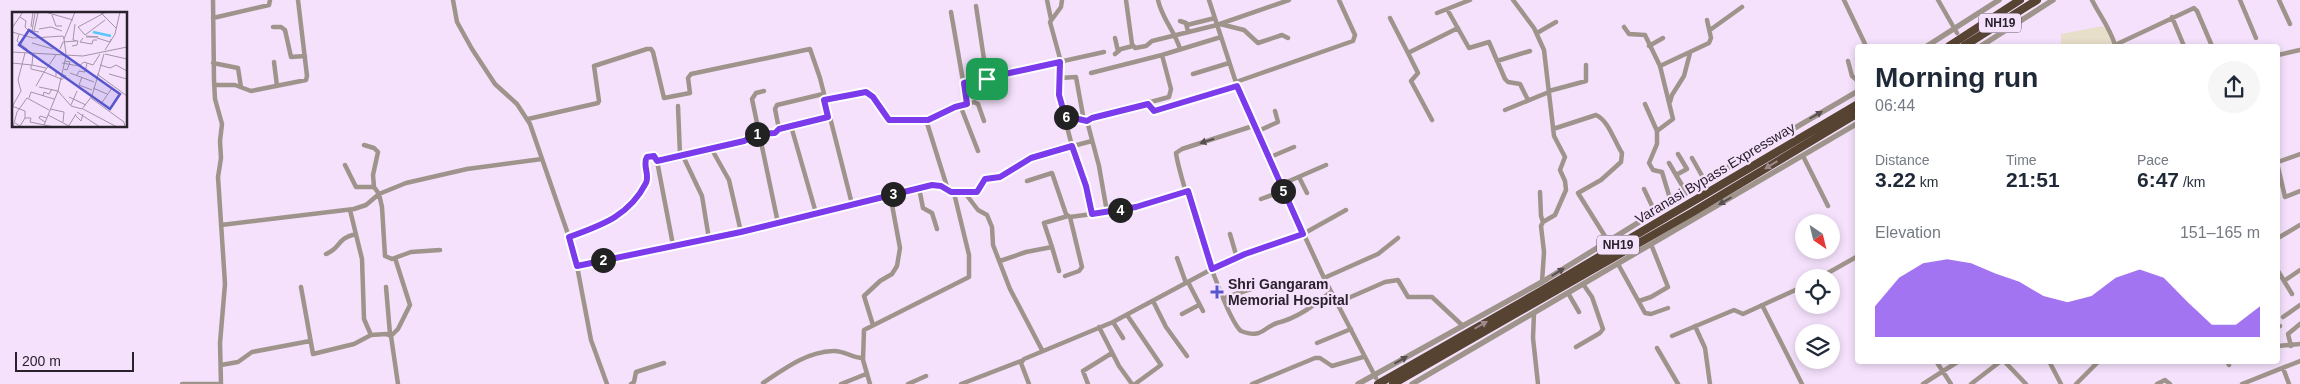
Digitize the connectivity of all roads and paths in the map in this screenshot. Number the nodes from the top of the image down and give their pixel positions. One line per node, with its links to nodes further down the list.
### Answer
1 (213, 0): 29 (street)
2 (270, 0): 29 (street)
3 (298, 0): 71 (street)
4 (453, 0): 106 (street)
5 (1047, 0): 32 (street)
6 (1062, 0): 32 (street)
7 (1126, 0): 61 (street)
8 (1158, 0): 46 (street)
9 (1209, 0): 30 (street)
10 (1289, 0): 36 (street)
11 (1339, 0): 87 (street)
12 (1470, 0): 25 (street)
13 (1513, 0): 45 (street)
14 (1844, 0): 52 (street)
15 (1938, 0): 43 (street)
16 (1999, 0): 43 (street)
17 (2020, 0): 54 (highway, NH19)
18 (2037, 0): 55 (highway, NH19)
19 (2053, 0): 56 (street)
20 (2092, 0): 57 (street)
21 (2240, 0): 51 (street)
22 (2279, 0): 37 (street)
23 (976, 6): 84 (street)
24 (1742, 7): 42 (street)
25 (1448, 9): 27 (street); 40 (street)
26 (951, 12): 85 (street)
27 (1437, 13)
28 (2172, 17): 58 (street); 59 (street); 60 (street)
29 (213, 18): 77 (street)
30 (1215, 18): 36 (street); 38 (street)
31 (1390, 18): 67 (street)
32 (1051, 19): 74 (street)
33 (1707, 20): 42 (street)
34 (1180, 22): 38 (street)
35 (1556, 22): 45 (street)
36 (1219, 24): 44 (street); 47 (street); 49 (street)
37 (2290, 24)
38 (1187, 25): 44 (street)
39 (273, 27): 71 (street)
40 (1458, 28): 67 (street); 72 (street)
41 (1624, 28): 62 (street)
42 (1710, 30): 68 (street)
43 (1956, 30): 53 (street)
44 (1188, 32): 46 (street)
45 (1537, 33): 91 (street)
46 (1176, 36): 61 (street); 63 (street)
47 (1221, 36): 63 (street); 75 (street)
48 (1115, 38): 61 (street)
49 (1288, 38)
50 (1663, 38): 62 (street)
51 (2256, 38)
52 (1865, 44)
53 (1932, 44)
54 (1952, 44)
55 (1967, 44)
56 (1985, 44)
57 (2114, 44)
58 (2119, 44)
59 (2183, 44)
60 (2211, 44)
61 (1133, 46)
62 (1649, 46): 79 (street)
63 (1180, 49): 69 (street)
64 (2300, 50): 70 (street)
65 (1530, 51): 72 (street)
66 (1104, 52): 74 (street)
67 (1408, 53): 108 (street)
68 (1690, 53): 79 (street); 98 (street)
69 (1162, 55): 80 (street); 95 (street)
70 (2280, 55)
71 (305, 56): 88 (street)
72 (1497, 61): 94 (street)
73 (274, 62): 88 (street)
74 (1060, 62): 82 (street); 84 (street)
75 (1229, 62): 81 (street); 87 (street)
76 (1848, 62): 83 (street)
77 (213, 63): 86 (street); 89 (street)
78 (1586, 65): 91 (street)
79 (1660, 66): 98 (street)
80 (1091, 73)
81 (1194, 74)
82 (1060, 78): 104 (street); 110 (street)
83 (1855, 78)
84 (987, 79): 85 (street)
85 (964, 83): 97 (street)
86 (214, 84): 89 (street); 171 (street)
87 (1236, 84): 95 (street); 113 (street)
88 (277, 86): 89 (street)
89 (242, 88)
90 (764, 92): 118 (street)
91 (1549, 92): 94 (street); 115 (street)
92 (1855, 93): 141 (street, one-way to 92)
93 (824, 97): 105 (street); 106 (street); 107 (street); 114 (street)
94 (1528, 100): 101 (street)
95 (1148, 104): 110 (street)
96 (1645, 104): 116 (street)
97 (965, 105): 107 (street); 109 (street); 124 (street)
98 (1671, 105): 116 (street)
99 (678, 106): 125 (street)
100 (1855, 106): 263 (highway, Varanasi Bypass Expressway / NH19, one-way to 100)
101 (1505, 110)
102 (1275, 112): 117 (street)
103 (1855, 115): 280 (highway, Varanasi Bypass Expressway / NH19, one-way to 280)
104 (1065, 116): 110 (street); 121 (street)
105 (828, 117): 112 (street); 159 (street)
106 (528, 119): 131 (street)
107 (928, 120): 146 (street)
108 (1432, 120)
109 (984, 121)
110 (1086, 121): 119 (street)
111 (1855, 124): 128 (street)
112 (791, 126): 114 (street); 165 (street)
113 (1253, 126): 117 (street); 147 (street, one-way to 147)
114 (779, 129): 118 (street)
115 (1553, 129): 168 (street); 181 (street)
116 (1657, 131): 158 (street)
117 (1256, 132): 129 (street)
118 (758, 134): 123 (street); 169 (street)
119 (1092, 141): 121 (street); 163 (street)
120 (364, 146): 143 (street)
121 (1072, 146): 154 (street); 166 (street)
122 (1294, 147): 129 (street)
123 (711, 148): 125 (street); 173 (street)
124 (978, 151)
125 (681, 154): 132 (street); 180 (street)
126 (1678, 154): 138 (street)
127 (2300, 154): 133 (street)
128 (1803, 156): 160 (street); 182 (street, one-way to 182)
129 (1268, 158): 142 (street)
130 (1692, 158): 141 (street)
131 (542, 159): 155 (street); 177 (street)
132 (657, 161): 177 (street); 183 (street)
133 (2280, 161)
134 (1668, 163): 138 (street)
135 (346, 165): 143 (street)
136 (1326, 165): 139 (street)
137 (2280, 174): 149 (street)
138 (1676, 175): 152 (street)
139 (1299, 176): 142 (street); 150 (street)
140 (1027, 181): 167 (street)
141 (1705, 181): 152 (street)
142 (1280, 185): 148 (street)
143 (374, 187): 155 (street)
144 (919, 188): 146 (street); 156 (street); 172 (street)
145 (1644, 189): 164 (street)
146 (948, 190): 153 (street)
147 (1188, 191): 163 (street); 194 (street)
148 (1283, 191): 157 (street); 176 (street)
149 (2300, 191)
150 (1308, 192)
151 (1540, 192): 168 (street)
152 (1686, 192): 158 (street)
153 (954, 193): 154 (street); 228 (street)
154 (965, 193): 191 (street)
155 (379, 194): 161 (street); 187 (street)
156 (890, 194): 159 (street); 228 (street)
157 (1261, 199)
158 (1672, 202): 164 (street)
159 (852, 204): 165 (street)
160 (1828, 206)
161 (350, 210): 171 (street); 174 (street)
162 (1346, 210): 176 (street)
163 (1107, 212): 166 (street)
164 (1655, 212): 181 (street)
165 (816, 213): 169 (street)
166 (1092, 214): 167 (street)
167 (1069, 216): 184 (street); 199 (street)
168 (1543, 222): 203 (street)
169 (778, 223): 173 (street)
170 (2300, 225): 178 (street)
171 (222, 226): 258 (street)
172 (937, 229)
173 (741, 232): 180 (street)
174 (356, 234): 186 (street); 233 (street)
175 (1230, 234): 189 (street)
176 (1303, 234): 189 (street); 200 (street)
177 (569, 237): 193 (street)
178 (2280, 237)
179 (1398, 238): 200 (street)
180 (709, 239): 183 (street)
181 (1608, 241): 203 (street, one-way to 181)
182 (1651, 244): 192 (street); 214 (street)
183 (673, 245): 193 (street)
184 (1052, 247): 191 (street); 197 (street)
185 (440, 250): 187 (street)
186 (326, 254)
187 (395, 258): 234 (street)
188 (1177, 258): 202 (street)
189 (1237, 258): 194 (street)
190 (1855, 258): 195 (street)
191 (1000, 262): 244 (street)
192 (1618, 264): 204 (street); 214 (street)
193 (577, 266): 268 (street)
194 (1212, 269): 202 (street); 212 (street)
195 (1835, 269)
196 (2300, 270): 201 (street)
197 (1059, 271)
198 (2280, 274): 201 (street)
199 (1065, 276)
200 (1324, 278): 209 (street)
201 (2284, 281): 211 (street)
202 (1187, 282): 213 (street); 216 (street)
203 (1542, 282): 229 (street)
204 (1583, 284): 210 (street); 242 (street)
205 (386, 287): 234 (street)
206 (301, 288): 237 (street)
207 (1254, 288): 212 (street)
208 (1795, 290): 217 (street)
209 (1331, 292): 212 (street); 215 (street)
210 (1568, 293): 221 (street); 222 (street)
211 (2292, 294)
212 (1224, 298)
213 (1154, 301): 224 (street); 246 (street)
214 (1639, 302): 219 (street)
215 (1337, 303): 229 (street); 232 (street)
216 (1199, 305): 220 (street); 223 (street)
217 (1762, 305): 230 (street); 285 (street)
218 (2300, 305): 225 (street)
219 (1668, 308)
220 (1203, 311)
221 (1579, 312)
222 (1534, 313): 281 (street); 282 (street)
223 (1182, 314)
224 (1127, 315): 226 (street); 277 (street)
225 (2283, 317)
226 (1113, 322): 231 (street); 236 (street)
227 (2300, 324): 241 (street)
228 (873, 325): 248 (street)
229 (1463, 326): 263 (street, one-way to 229)
230 (1695, 326): 235 (street); 284 (street)
231 (1099, 327): 244 (street); 245 (street)
232 (1351, 329): 238 (street); 247 (street)
233 (370, 335): 234 (street); 237 (street)
234 (390, 335): 267 (street)
235 (1672, 336)
236 (1123, 338)
237 (310, 341): 258 (street)
238 (1317, 343)
239 (2300, 344): 241 (street)
240 (2280, 346): 241 (street)
241 (2291, 346)
242 (1576, 347)
243 (1657, 348): 283 (street)
244 (1042, 350): 249 (street)
245 (1112, 353): 276 (street); 277 (street)
246 (1187, 356)
247 (1363, 357): 263 (street); 278 (street)
248 (863, 358): 261 (street); 270 (street)
249 (1021, 361): 274 (street); 275 (street)
250 (2300, 361): 259 (street)
251 (664, 363): 269 (street)
252 (1938, 364): 260 (street)
253 (1954, 364): 260 (street)
254 (1999, 364): 288 (street)
255 (2006, 364): 289 (street)
256 (2051, 364): 290 (street)
257 (2096, 364): 291 (street)
258 (221, 365): 266 (street)
259 (2283, 368): 294 (street); 295 (street)
260 (1943, 371): 286 (street); 287 (street)
261 (866, 374): 271 (street); 272 (street)
262 (926, 376): 273 (street)
263 (1376, 379): 279 (street)
264 (183, 384): 265 (street)
265 (191, 384): 266 (street)
266 (221, 384)
267 (398, 384)
268 (606, 384)
269 (632, 384)
270 (763, 384)
271 (841, 384)
272 (870, 384)
273 (908, 384)
274 (961, 384)
275 (1029, 384)
276 (1088, 384)
277 (1133, 384)
278 (1252, 384)
279 (1358, 384)
280 (1394, 384)
281 (1412, 384)
282 (1538, 384)
283 (1678, 384)
284 (1710, 384)
285 (1802, 384)
286 (1923, 384)
287 (1951, 384)
288 (1971, 384)
289 (2026, 384)
290 (2061, 384)
291 (2076, 384)
292 (2157, 384): 293 (street)
293 (2170, 384)
294 (2242, 384)
295 (2289, 384)

